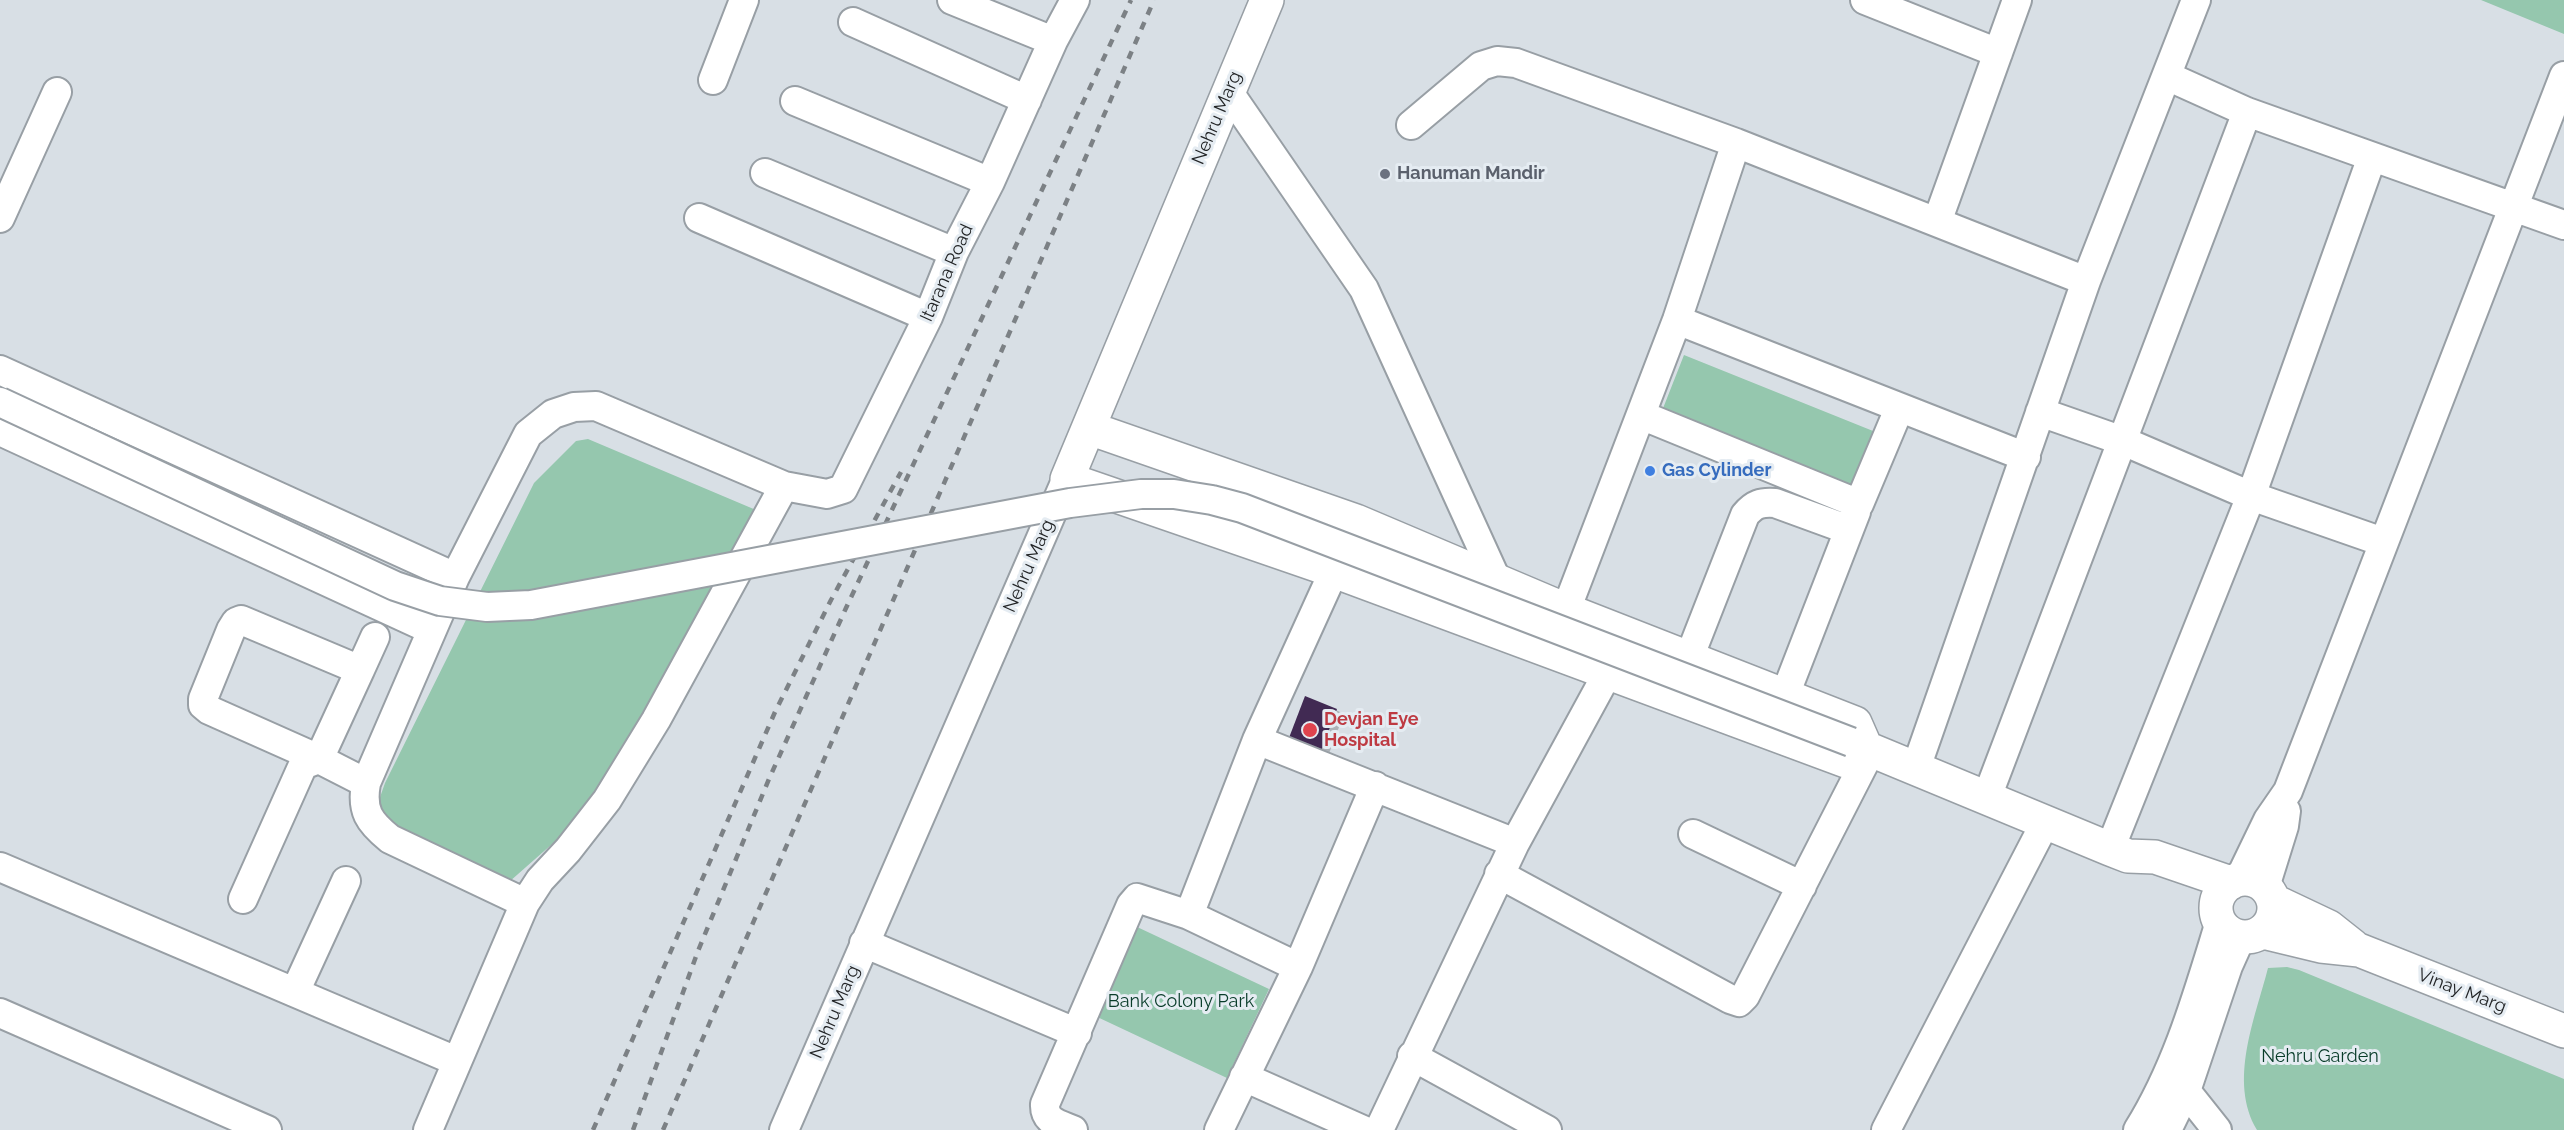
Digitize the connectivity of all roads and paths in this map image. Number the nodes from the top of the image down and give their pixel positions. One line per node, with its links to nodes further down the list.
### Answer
1 (744, 0): 13 (street)
2 (952, 0): 9 (street)
3 (1074, 0): 9 (street, Itarana Road)
4 (1267, 0): 14 (main road, Nehru Marg)
5 (1864, 0): 10 (street)
6 (2018, 0): 10 (street)
7 (2196, 0): 11 (street)
8 (853, 22): 16 (street)
9 (1053, 41): 16 (street, Itarana Road)
10 (1998, 53): 27 (street)
11 (2167, 76): 18 (street); 30 (street)
12 (2564, 76): 24 (street)
13 (713, 80)
14 (1228, 91): 38 (main road, Nehru Marg); 50 (street)
15 (57, 92): 25 (street)
16 (1027, 100): 23 (street, Itarana Road)
17 (795, 101): 23 (street)
18 (2247, 112): 21 (street); 40 (street)
19 (1412, 125): 20 (street)
20 (1736, 143): 27 (street); 32 (street)
21 (2372, 157): 24 (street); 44 (street)
22 (765, 173): 29 (street)
23 (990, 182): 29 (street, Itarana Road)
24 (2513, 206): 28 (street); 47 (street)
25 (0, 218)
26 (699, 218): 31 (street)
27 (1937, 222): 30 (street)
28 (2564, 225)
29 (954, 252): 31 (street, Itarana Road)
30 (2086, 281): 36 (street)
31 (928, 317): 43 (street, Itarana Road)
32 (1677, 320): 35 (street); 37 (street)
33 (0, 370): 49 (street)
34 (0, 402): 60 (street, bridge)
35 (1899, 409): 41 (street); 45 (street)
36 (2040, 412): 40 (street); 41 (street)
37 (1641, 415): 45 (street); 51 (street)
38 (1089, 428): 42 (main road, Nehru Marg); 46 (main road)
39 (0, 431): 52 (street)
40 (2123, 441): 44 (street); 65 (street)
41 (2026, 457): 62 (street)
42 (1067, 479): 48 (main road); 78 (street, Nehru Marg)
43 (784, 486): 49 (street, Itarana Road); 75 (street)
44 (2251, 496): 47 (street); 69 (street)
45 (1854, 517): 55 (street); 58 (street)
46 (1356, 521): 48 (street); 50 (main road)
47 (2383, 542): 76 (street)
48 (1334, 571): 57 (main road); 59 (street)
49 (455, 577): 52 (street, Itarana Road)
50 (1496, 579): 51 (main road)
51 (1566, 610): 53 (main road)
52 (432, 630): 63 (street, Itarana Road)
53 (1629, 633): 55 (main road); 57 (street)
54 (375, 637): 56 (street)
55 (1689, 658): 58 (main road)
56 (360, 670): 61 (street); 61 (street)
57 (1608, 674): 60 (main road); 68 (street)
58 (1785, 695): 60 (main road)
59 (1257, 740): 64 (street); 77 (street)
60 (1862, 747): 62 (main road, Vinay Marg); 73 (street)
61 (319, 759): 63 (street); 74 (street)
62 (1916, 768): 65 (main road, Vinay Marg)
63 (366, 783): 75 (street)
64 (1375, 786): 68 (street); 79 (street)
65 (1988, 797): 66 (main road, Vinay Marg)
66 (2046, 823): 69 (main road, Vinay Marg); 96 (street)
67 (1693, 834): 73 (street)
68 (1515, 843): 71 (street)
69 (2119, 853): 76 (main road, Vinay Marg)
70 (0, 867): 80 (street)
71 (1499, 874): 73 (street); 84 (street)
72 (346, 881): 80 (street)
73 (1802, 886)
74 (243, 899)
75 (525, 903): 85 (street)
76 (2244, 906): 82 (main road, Vinay Marg); 87 (street)
77 (1189, 915): 79 (street); 83 (street)
78 (864, 943): 83 (street); 90 (street, Nehru Marg)
79 (1298, 967): 86 (street)
80 (295, 992): 85 (street)
81 (0, 1013): 88 (street)
82 (2564, 1031)
83 (1077, 1033): 91 (street)
84 (1413, 1056): 94 (street); 95 (street)
85 (456, 1061): 89 (street)
86 (1244, 1077): 92 (street); 93 (street)
87 (2172, 1107): 97 (street); 98 (street)
88 (267, 1130)
89 (428, 1130)
90 (784, 1130)
91 (1073, 1130)
92 (1219, 1130)
93 (1363, 1130)
94 (1379, 1130)
95 (1547, 1130)
96 (1886, 1130)
97 (2138, 1130)
98 (2217, 1130)

